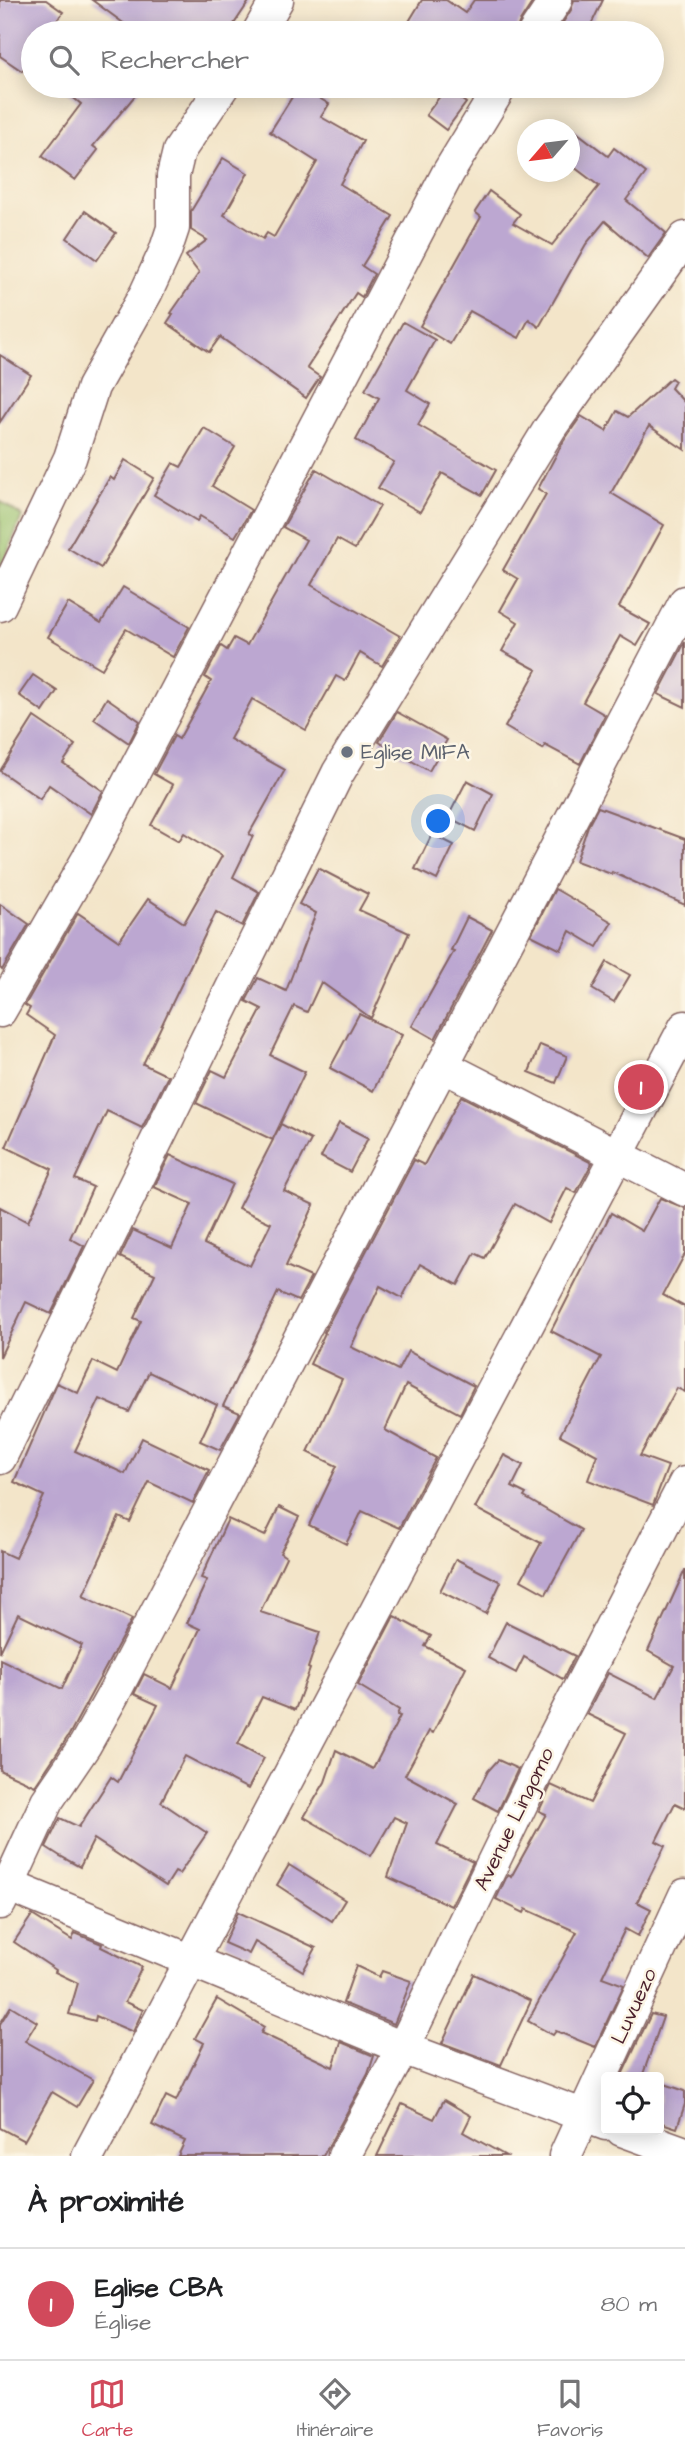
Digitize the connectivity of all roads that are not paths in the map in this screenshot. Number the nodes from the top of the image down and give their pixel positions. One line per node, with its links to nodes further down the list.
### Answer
1 (276, 0): 3 (street)
2 (556, 0): 4 (street)
3 (265, 21)
4 (542, 21)
5 (215, 98): 9 (street)
6 (494, 98): 10 (street)
7 (685, 238): 15 (street)
8 (685, 603): 12 (street)
9 (0, 605)
10 (0, 1011)
11 (685, 1027): 13 (street)
12 (443, 1066): 13 (street); 17 (street)
13 (617, 1156): 14 (street); 19 (street)
14 (685, 1190)
15 (0, 1458)
16 (685, 1483): 20 (street, Avenue Lingomo)
17 (3, 1890): 19 (street)
18 (685, 1895): 21 (street, Luvuezo)
19 (192, 1960): 20 (street); 24 (street)
20 (403, 2048): 21 (street); 25 (street, Avenue Lingomo)
21 (595, 2120): 26 (street, Luvuezo)
22 (636, 2135): 23 (street)
23 (685, 2153)
24 (88, 2156)
25 (344, 2156)
26 (565, 2156)

